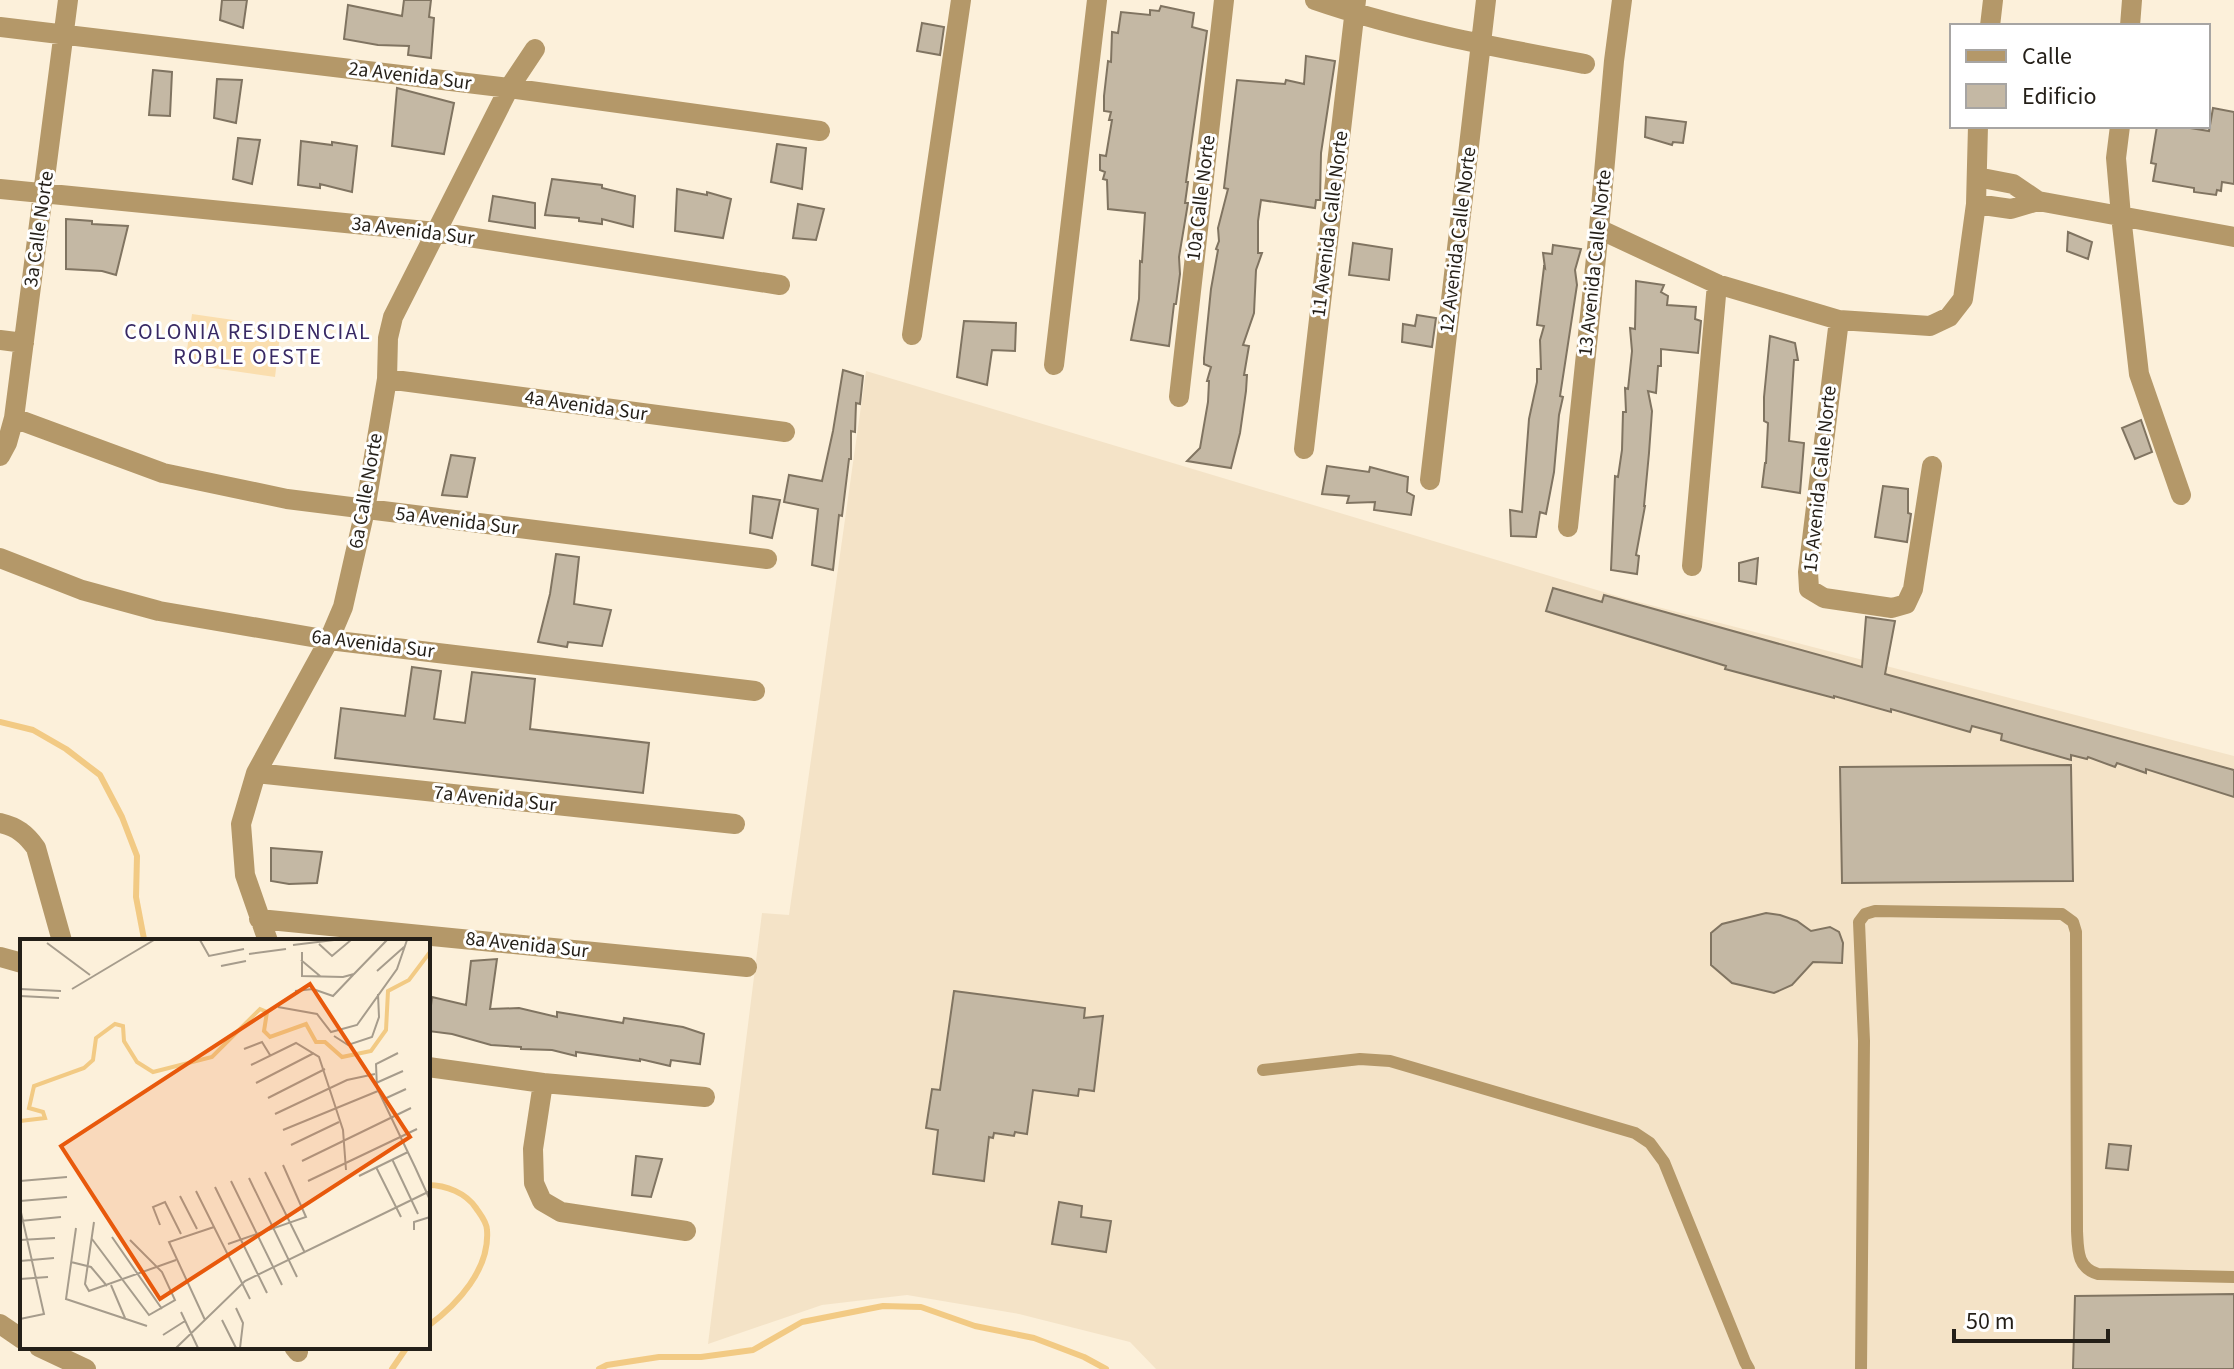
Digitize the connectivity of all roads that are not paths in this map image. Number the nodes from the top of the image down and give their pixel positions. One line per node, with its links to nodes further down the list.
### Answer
1 (68, 0): 14 (street, 3a Calle Norte)
2 (961, 0): 34 (street)
3 (1097, 0): 37 (street)
4 (1224, 0): 39 (street, 10a Calle Norte)
5 (1315, 0): 10 (street)
6 (1486, 0): 15 (street, 12 Avenida Calle Norte)
7 (1622, 0): 28 (street, 13 Avenida Calle Norte)
8 (1993, 0): 11 (street)
9 (2132, 0): 12 (street)
10 (1355, 7): 15 (street); 42 (street, 11 Avenida Calle Norte)
11 (1990, 24)
12 (2130, 24)
13 (0, 27): 14 (street, 2a Avenida Sur)
14 (64, 35): 18 (street, 2a Avenida Sur); 24 (street, 3a Calle Norte)
15 (1481, 45): 17 (street); 45 (street, 12 Avenida Calle Norte)
16 (535, 49): 18 (street, 6a Calle Norte)
17 (1585, 64)
18 (509, 88): 21 (street, 2a Avenida Sur); 29 (street, 6a Calle Norte)
19 (1978, 128): 22 (street)
20 (2120, 128): 27 (street)
21 (820, 131)
22 (1977, 177): 25 (street); 26 (street)
23 (0, 189): 24 (street, 3a Avenida Sur)
24 (44, 193): 29 (street, 3a Avenida Sur); 36 (street, 3a Calle Norte)
25 (2038, 201): 26 (street); 27 (street)
26 (1976, 204): 33 (street)
27 (2121, 216): 30 (street); 46 (street)
28 (1599, 229): 31 (street); 48 (street, 13 Avenida Calle Norte)
29 (436, 232): 32 (street, 3a Avenida Sur); 38 (street, 6a Calle Norte)
30 (2234, 237)
31 (1717, 284): 33 (street); 51 (street)
32 (780, 285)
33 (1839, 320): 44 (street, 15 Avenida Calle Norte)
34 (912, 335)
35 (0, 340): 36 (street)
36 (24, 343): 40 (street, 3a Calle Norte)
37 (1054, 365)
38 (387, 379): 41 (street, 4a Avenida Sur); 47 (street, 6a Calle Norte)
39 (1179, 397)
40 (14, 418): 43 (street, 3a Calle Norte); 47 (street, 5a Avenida Sur)
41 (785, 432)
42 (1304, 449)
43 (0, 456)
44 (1932, 466)
45 (1430, 480)
46 (2181, 495)
47 (365, 510): 50 (street, 5a Avenida Sur); 52 (street, 6a Calle Norte)
48 (1568, 527)
49 (0, 558): 52 (street, 6a Avenida Sur)
50 (767, 559)
51 (1692, 566)
52 (329, 640): 53 (street, 6a Avenida Sur); 54 (street, 6a Calle Norte)
53 (755, 691)
54 (256, 773): 56 (street, 7a Avenida Sur); 57 (street, 6a Calle Norte)
55 (0, 823): 58 (street)
56 (735, 824)
57 (259, 919): 59 (street, 6a Calle Norte); 62 (street, 8a Avenida Sur)
58 (61, 939)
59 (267, 939)
60 (0, 957): 61 (street)
61 (20, 962)
62 (747, 967)
63 (430, 1067): 65 (street)
64 (1263, 1070): 73 (lane)
65 (543, 1083): 66 (street); 67 (street)
66 (705, 1097)
67 (686, 1231)
68 (2234, 1277): 74 (lane)
69 (0, 1324): 70 (street)
70 (20, 1338)
71 (43, 1349): 72 (street)
72 (86, 1369)
73 (1749, 1369)
74 (1861, 1369)

